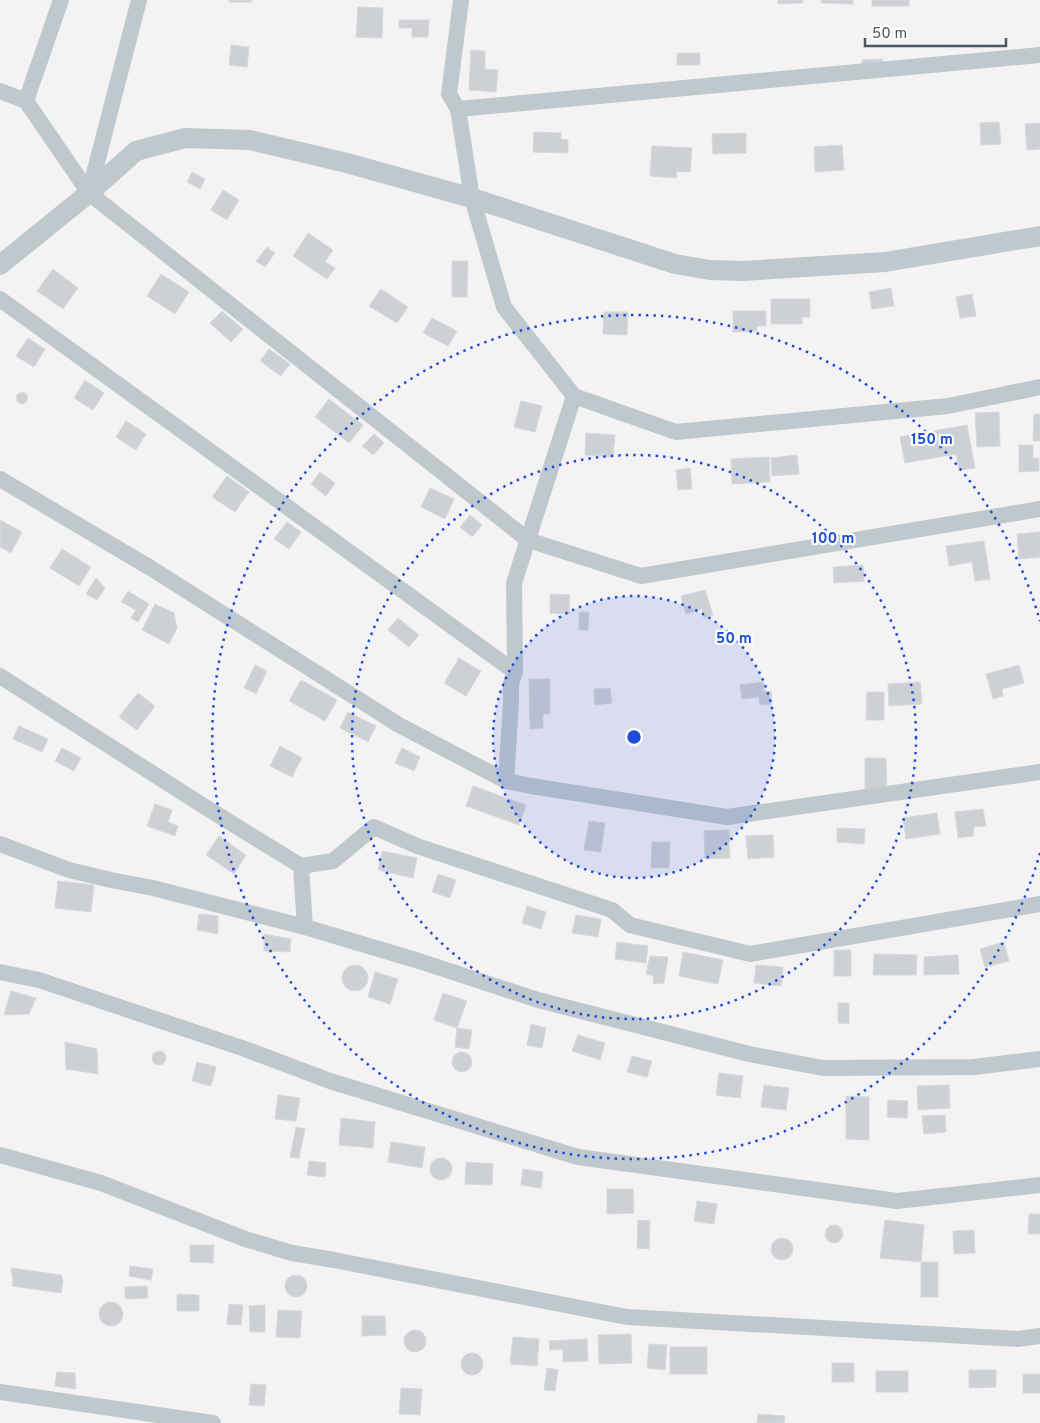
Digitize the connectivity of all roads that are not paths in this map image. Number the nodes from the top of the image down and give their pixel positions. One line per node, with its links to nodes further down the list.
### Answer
1 (61, 0): 6 (street)
2 (139, 0): 8 (street)
3 (461, 0): 7 (street)
4 (1040, 55): 7 (street)
5 (0, 91): 6 (street)
6 (26, 101): 8 (street)
7 (458, 109): 9 (street)
8 (89, 193): 9 (street); 11 (street); 17 (street)
9 (472, 198): 10 (street); 14 (street)
10 (1040, 236)
11 (0, 266)
12 (0, 300): 18 (street)
13 (1040, 387): 14 (street)
14 (574, 396): 17 (street)
15 (0, 479): 21 (street)
16 (1040, 509): 17 (street)
17 (528, 540): 18 (street)
18 (515, 672): 21 (street)
19 (0, 676): 23 (street)
20 (1040, 772): 21 (street)
21 (506, 781)
22 (0, 844): 25 (street)
23 (301, 866): 24 (street); 25 (street)
24 (1040, 904)
25 (305, 927): 27 (street)
26 (0, 972): 29 (street)
27 (1040, 1059)
28 (0, 1154): 30 (street)
29 (1040, 1185)
30 (1040, 1336)
31 (0, 1392): 32 (street)
32 (213, 1423)

